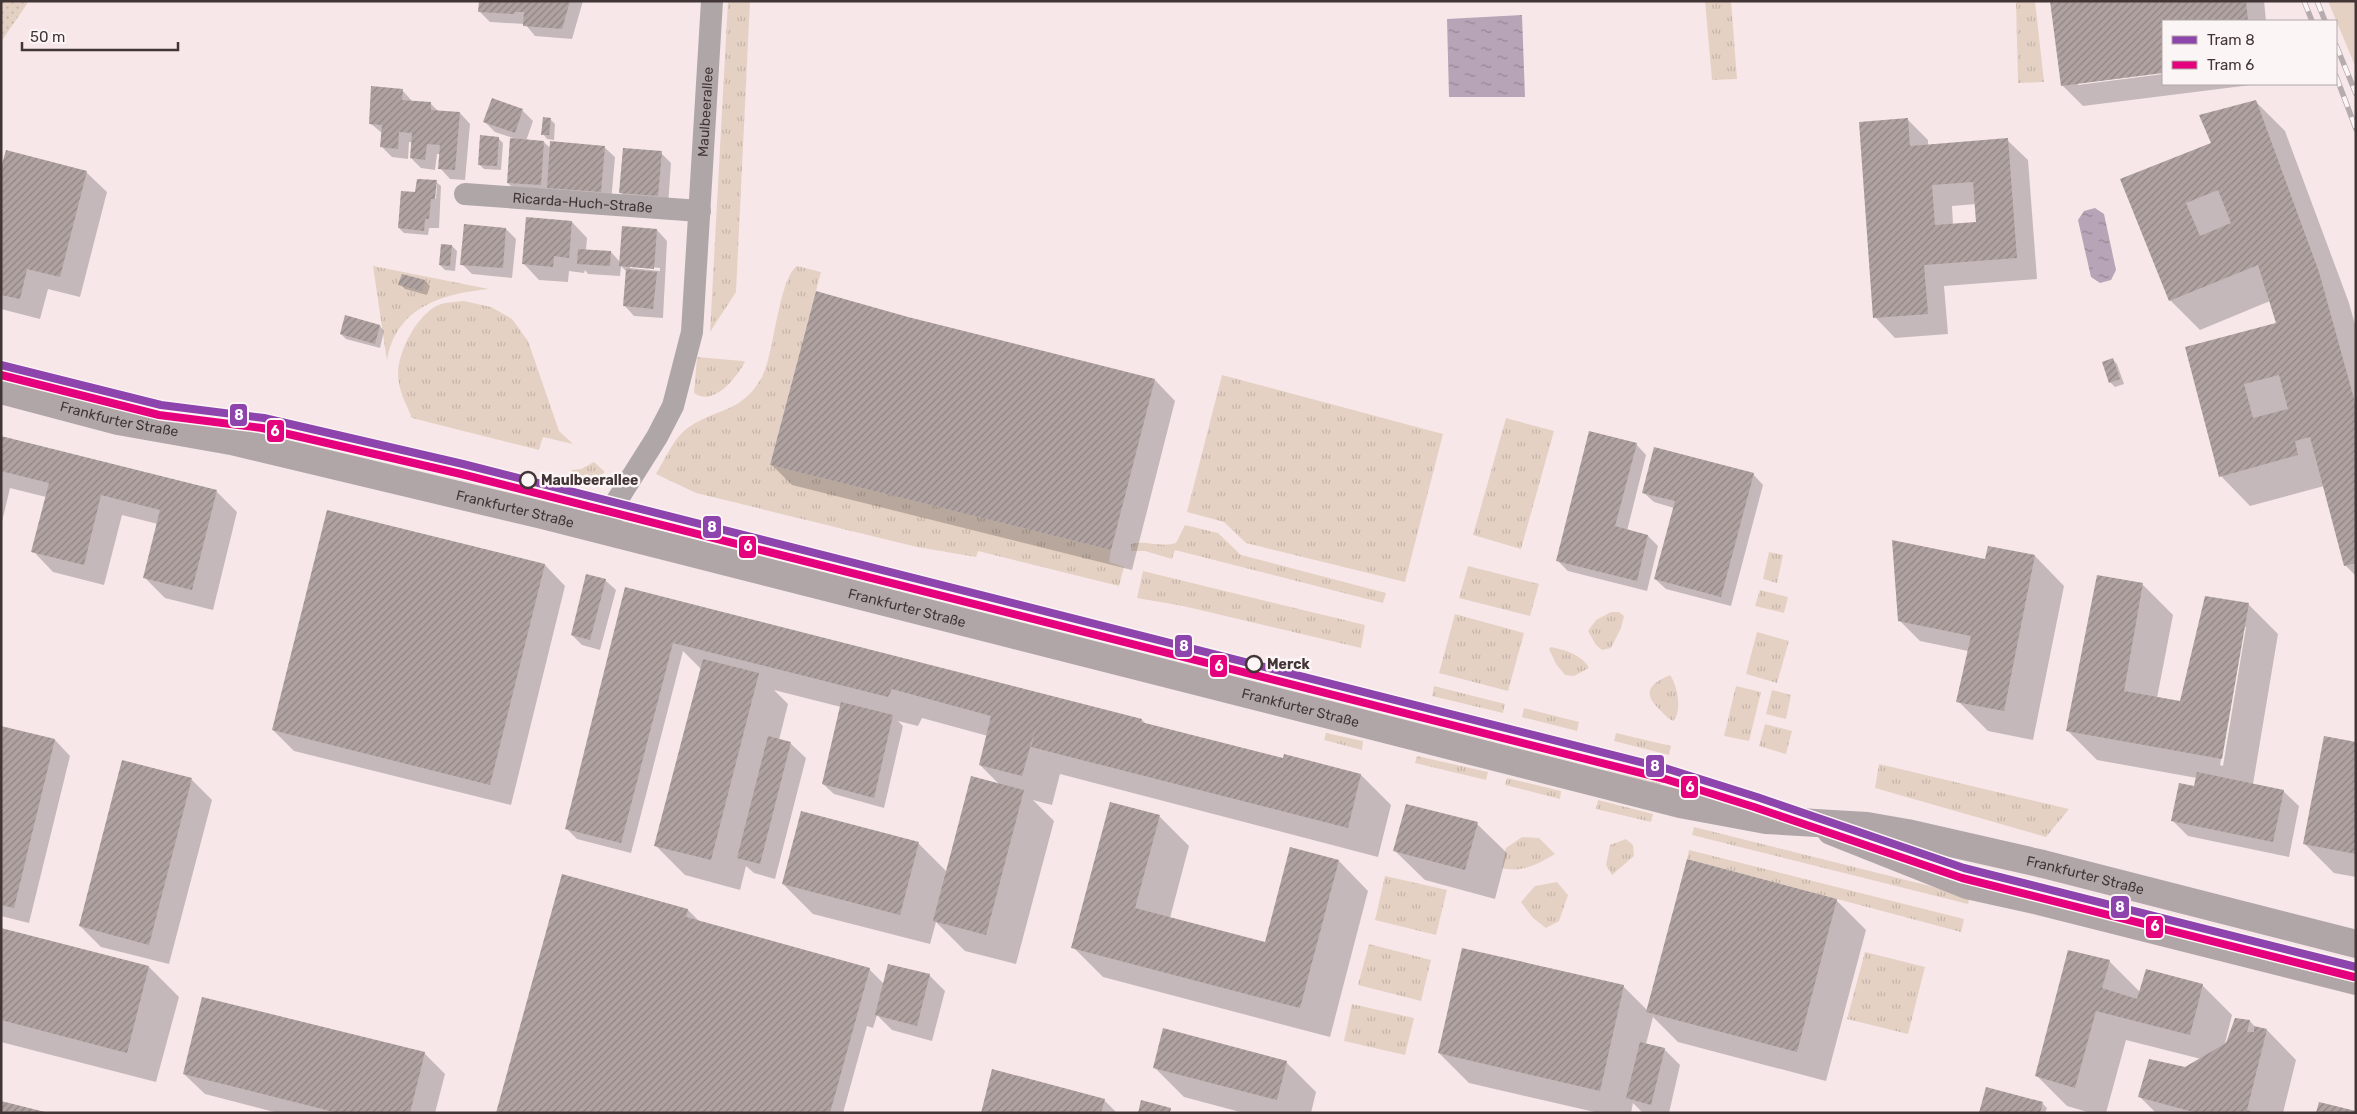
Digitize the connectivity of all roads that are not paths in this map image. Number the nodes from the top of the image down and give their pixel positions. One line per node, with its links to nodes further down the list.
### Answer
1 (712, 1): 3 (street, Maulbeerallee)
2 (465, 194): 3 (street, Ricarda-Huch-Straße)
3 (700, 211): 5 (street, Maulbeerallee)
4 (1, 390): 5 (main road, Frankfurter Straße)
5 (607, 532): 6 (main road, Frankfurter Straße)
6 (1814, 824): 7 (main road, Frankfurter Straße); 8 (main road, Frankfurter Straße)
7 (2356, 944)
8 (2356, 981)

